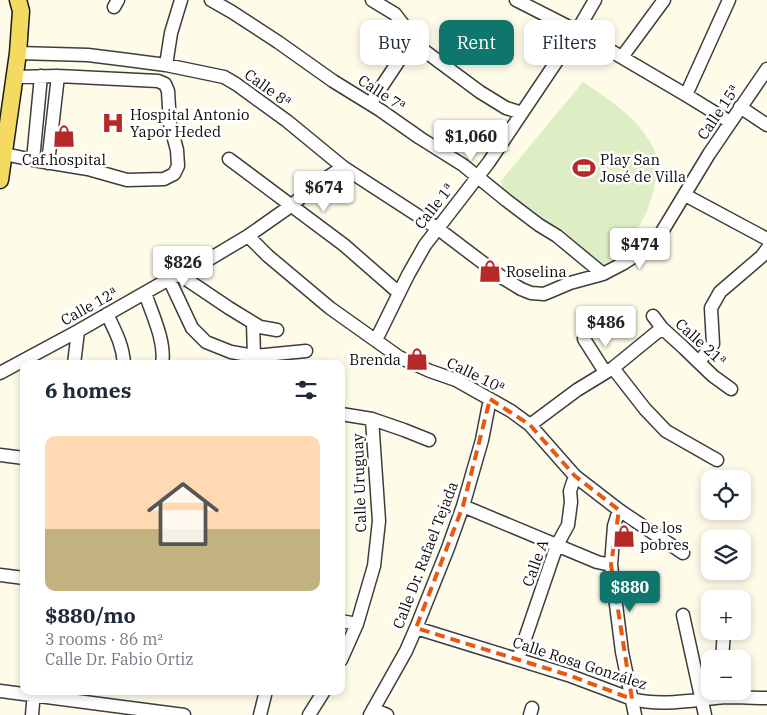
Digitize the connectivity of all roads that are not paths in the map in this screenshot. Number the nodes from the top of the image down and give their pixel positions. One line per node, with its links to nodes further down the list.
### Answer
1 (181, 0): 16 (street)
2 (211, 0): 25 (street, Calle 7ª)
3 (372, 0): 9 (street)
4 (516, 0): 10 (street)
5 (595, 0): 11 (street, Calle 1ª)
6 (664, 0): 15 (street)
7 (729, 0): 24 (street)
8 (21, 4): 12 (main road)
9 (400, 20)
10 (555, 20)
11 (583, 20)
12 (18, 53): 16 (street, Calle 8ª); 22 (main road)
13 (429, 54): 27 (street)
14 (615, 54): 15 (street)
15 (622, 58): 24 (street)
16 (166, 65): 37 (street, Calle 8ª)
17 (396, 65): 25 (street)
18 (554, 65): 27 (street, Calle 1ª)
19 (767, 69): 23 (street, Calle 15ª)
20 (41, 76): 21 (street); 22 (street); 29 (street)
21 (58, 76): 30 (street); 36 (street)
22 (14, 77): 28 (main road)
23 (762, 87): 26 (street, Calle 15ª)
24 (686, 94): 31 (street)
25 (370, 104): 38 (street, Calle 7ª)
26 (740, 107): 31 (street, Calle 15ª); 32 (street)
27 (522, 113): 38 (street, Calle 1ª)
28 (4, 118): 33 (main road)
29 (37, 118): 30 (street); 35 (street)
30 (53, 120): 36 (street)
31 (730, 122): 40 (street, Calle 15ª)
32 (767, 125)
33 (2, 154): 35 (street); 39 (main road)
34 (229, 159): 41 (street)
35 (33, 160): 36 (street)
36 (48, 162)
37 (343, 167): 41 (street, Calle 12ª); 42 (street, Calle 8ª)
38 (477, 177): 42 (street, Calle 1ª); 46 (street, Calle 7ª)
39 (0, 180)
40 (685, 195): 44 (street); 46 (street, Calle 15ª)
41 (292, 205): 43 (street, Calle 12ª); 49 (street)
42 (438, 228): 46 (street, Calle 15ª); 49 (street, Calle 1ª)
43 (248, 236): 47 (street, Calle 12ª); 57 (street, Calle 10ª)
44 (767, 239)
45 (767, 249): 65 (street)
46 (603, 274)
47 (175, 277): 48 (street, Calle 12ª); 52 (street); 63 (street)
48 (144, 293): 50 (street, Calle 12ª); 62 (street)
49 (399, 293): 57 (street, Calle 1ª)
50 (107, 314): 55 (street, Calle 12ª); 61 (street)
51 (653, 316): 53 (street, Calle 21ª)
52 (253, 323): 54 (street); 63 (street)
53 (662, 328): 65 (street, Calle 21ª); 66 (street)
54 (277, 330)
55 (78, 331): 59 (street, Calle 12ª); 60 (street)
56 (584, 339): 66 (street)
57 (376, 340): 69 (street, Calle 10ª)
58 (306, 351): 63 (street)
59 (24, 360)
60 (74, 360)
61 (124, 360)
62 (163, 360)
63 (253, 360)
64 (20, 362): 67 (street, Calle 12ª)
65 (699, 362): 68 (street, Calle 21ª)
66 (609, 370): 72 (street); 76 (street)
67 (0, 373)
68 (731, 389)
69 (490, 399): 72 (street, Calle 10ª); 78 (street, Calle Dr. Rafael Tejada)
70 (345, 415): 71 (street)
71 (372, 419): 73 (street); 87 (street, Calle Uruguay)
72 (530, 425): 77 (street, Calle 10ª)
73 (429, 440)
74 (0, 455): 75 (street)
75 (20, 458)
76 (717, 460)
77 (575, 476): 79 (street, Calle 10ª); 80 (street, Calle A)
78 (463, 506): 80 (street); 88 (street, Calle Dr. Rafael Tejada)
79 (619, 510): 81 (street, Calle 10ª); 82 (street)
80 (557, 545): 82 (street); 90 (street, Calle A)
81 (683, 553)
82 (611, 565): 99 (street)
83 (0, 575): 84 (street)
84 (20, 578)
85 (683, 615): 100 (street)
86 (345, 622): 87 (street)
87 (357, 624): 89 (street, Calle Uruguay)
88 (416, 628): 90 (street, Calle Rosa González); 102 (street, Calle Dr. Rafael Tejada)
89 (345, 651)
90 (518, 659): 99 (street, Calle Rosa González)
91 (0, 691): 92 (street)
92 (20, 692)
93 (34, 695): 103 (street)
94 (44, 695): 101 (street)
95 (265, 695): 105 (street)
96 (322, 695): 106 (street)
97 (751, 696): 98 (street, Calle Rosa González)
98 (767, 698)
99 (632, 700): 100 (street, Calle Rosa González); 108 (street)
100 (701, 700): 109 (street)
101 (130, 712): 104 (street)
102 (371, 712): 107 (street)
103 (32, 715)
104 (184, 715)
105 (260, 715)
106 (310, 715)
107 (388, 715)
108 (635, 715)
109 (705, 715)

